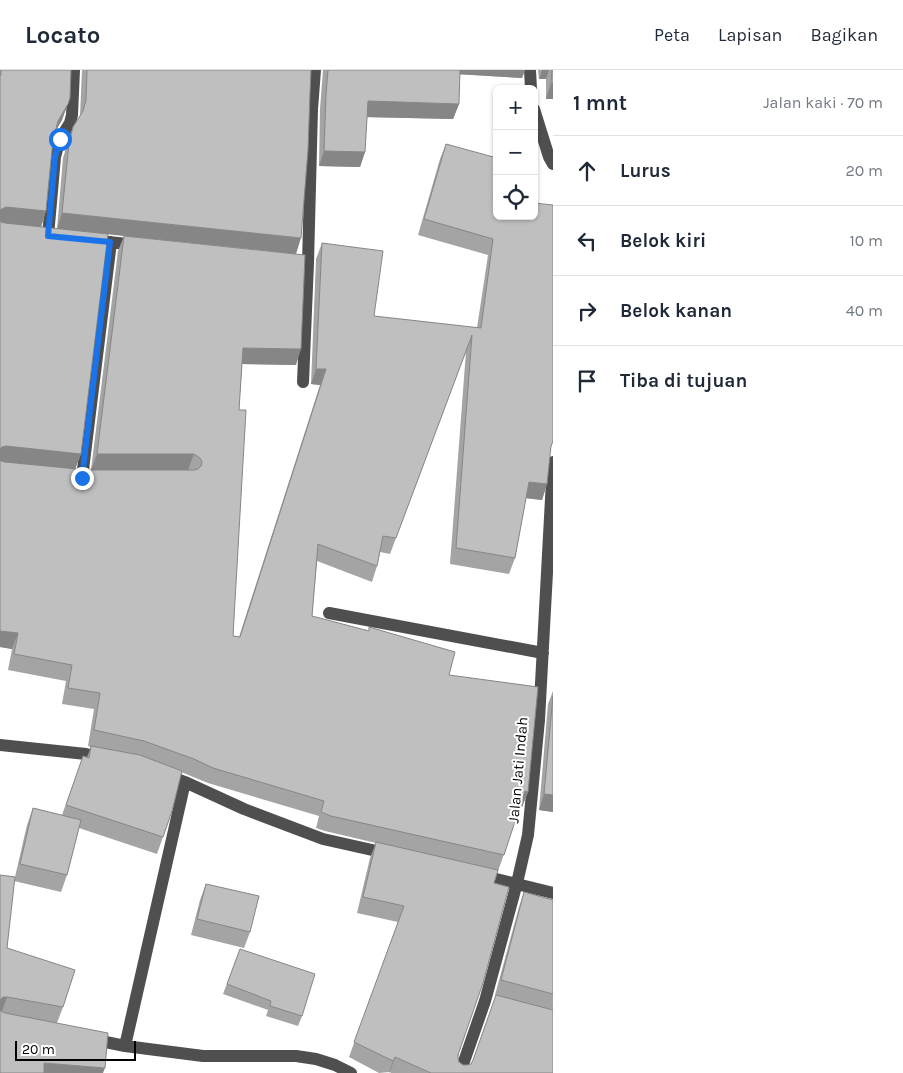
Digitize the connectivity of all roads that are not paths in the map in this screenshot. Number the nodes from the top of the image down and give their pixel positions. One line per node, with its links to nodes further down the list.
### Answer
1 (74, 70): 7 (street)
2 (315, 70): 11 (street)
3 (530, 70): 4 (street)
4 (531, 85)
5 (538, 122): 6 (street)
6 (553, 164)
7 (48, 236)
8 (75, 238): 9 (street)
9 (110, 242): 10 (street); 13 (street)
10 (150, 246)
11 (303, 382)
12 (553, 462): 15 (street, Jalan Jati Indah)
13 (82, 478)
14 (329, 613): 15 (street)
15 (543, 653): 22 (street, Jalan Jati Indah)
16 (0, 745): 17 (street)
17 (119, 761)
18 (152, 770): 19 (street)
19 (185, 782): 20 (street); 25 (street)
20 (401, 857)
21 (469, 872): 22 (street)
22 (518, 883): 23 (street); 27 (street, Jalan Jati Indah)
23 (553, 893)
24 (79, 1037): 25 (street)
25 (124, 1046): 26 (street)
26 (351, 1073)
27 (460, 1073)

